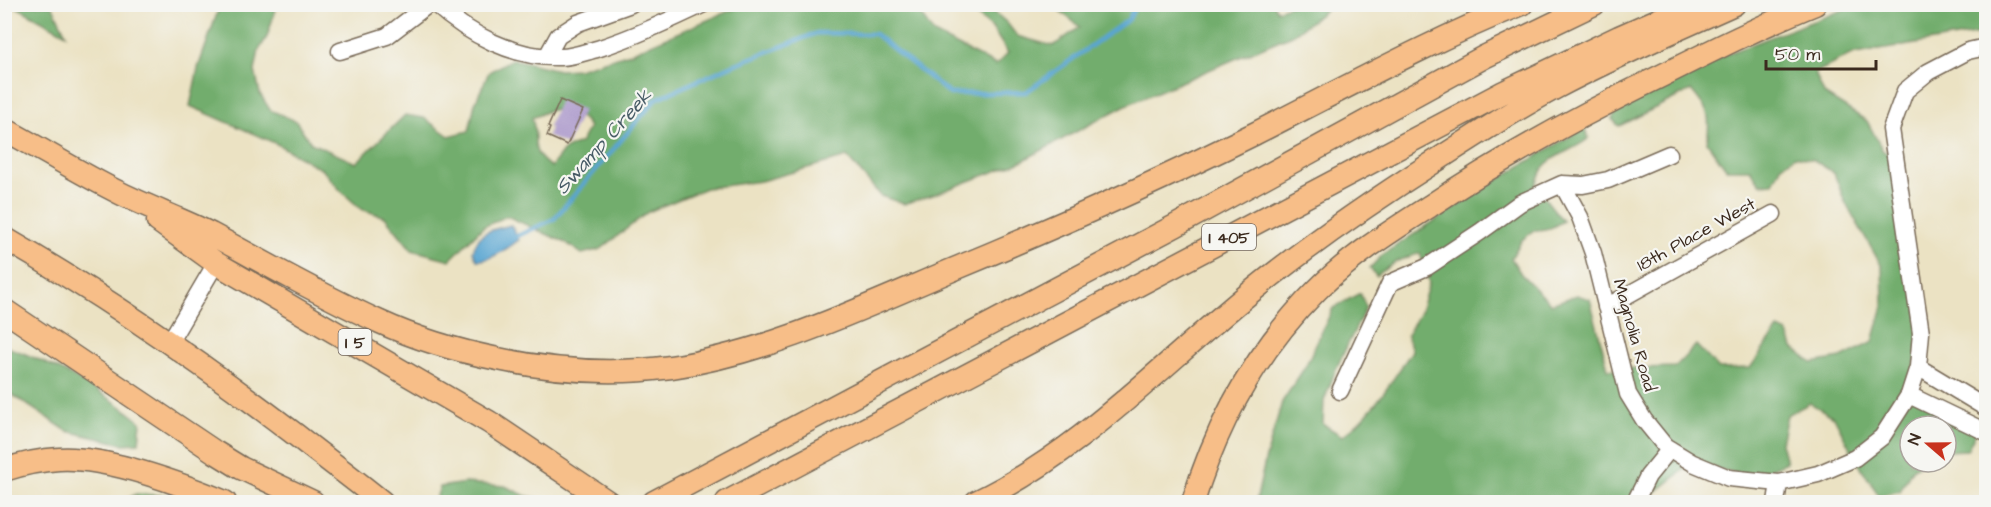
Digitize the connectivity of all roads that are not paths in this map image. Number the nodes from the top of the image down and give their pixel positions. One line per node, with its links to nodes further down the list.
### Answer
1 (429, 4): 11 (street)
2 (435, 4): 12 (street)
3 (631, 4): 12 (street)
4 (704, 4): 12 (street)
5 (1522, 4): 16 (highway)
6 (1594, 4): 31 (highway, I 405)
7 (1694, 4): 38 (highway, I 405)
8 (1734, 4): 39 (highway)
9 (1815, 4): 40 (highway)
10 (1986, 47): 23 (street, Magnolia Road)
11 (340, 51)
12 (548, 56)
13 (4, 129): 16 (highway, I 5)
14 (1670, 154): 15 (street)
15 (1562, 184): 20 (street, Magnolia Road); 24 (street)
16 (118, 192): 19 (highway, I 5)
17 (1773, 214): 20 (street, 18th Place West)
18 (4, 238): 22 (highway)
19 (216, 263): 22 (street); 32 (highway, I 5)
20 (1606, 307): 28 (street, Magnolia Road)
21 (4, 310): 35 (highway)
22 (169, 343): 33 (highway)
23 (1918, 368): 25 (street, Magnolia Road); 26 (street)
24 (1340, 392)
25 (1909, 395): 27 (street); 30 (street, Magnolia Road)
26 (1986, 408)
27 (1986, 432)
28 (1670, 449): 30 (street, Magnolia Road); 41 (street)
29 (4, 470): 34 (highway)
30 (1779, 483): 42 (street)
31 (685, 486): 36 (highway); 37 (highway)
32 (600, 497)
33 (377, 498)
34 (225, 502)
35 (313, 502)
36 (648, 502)
37 (654, 502)
38 (727, 502)
39 (975, 502)
40 (1193, 502)
41 (1635, 502)
42 (1776, 502)

